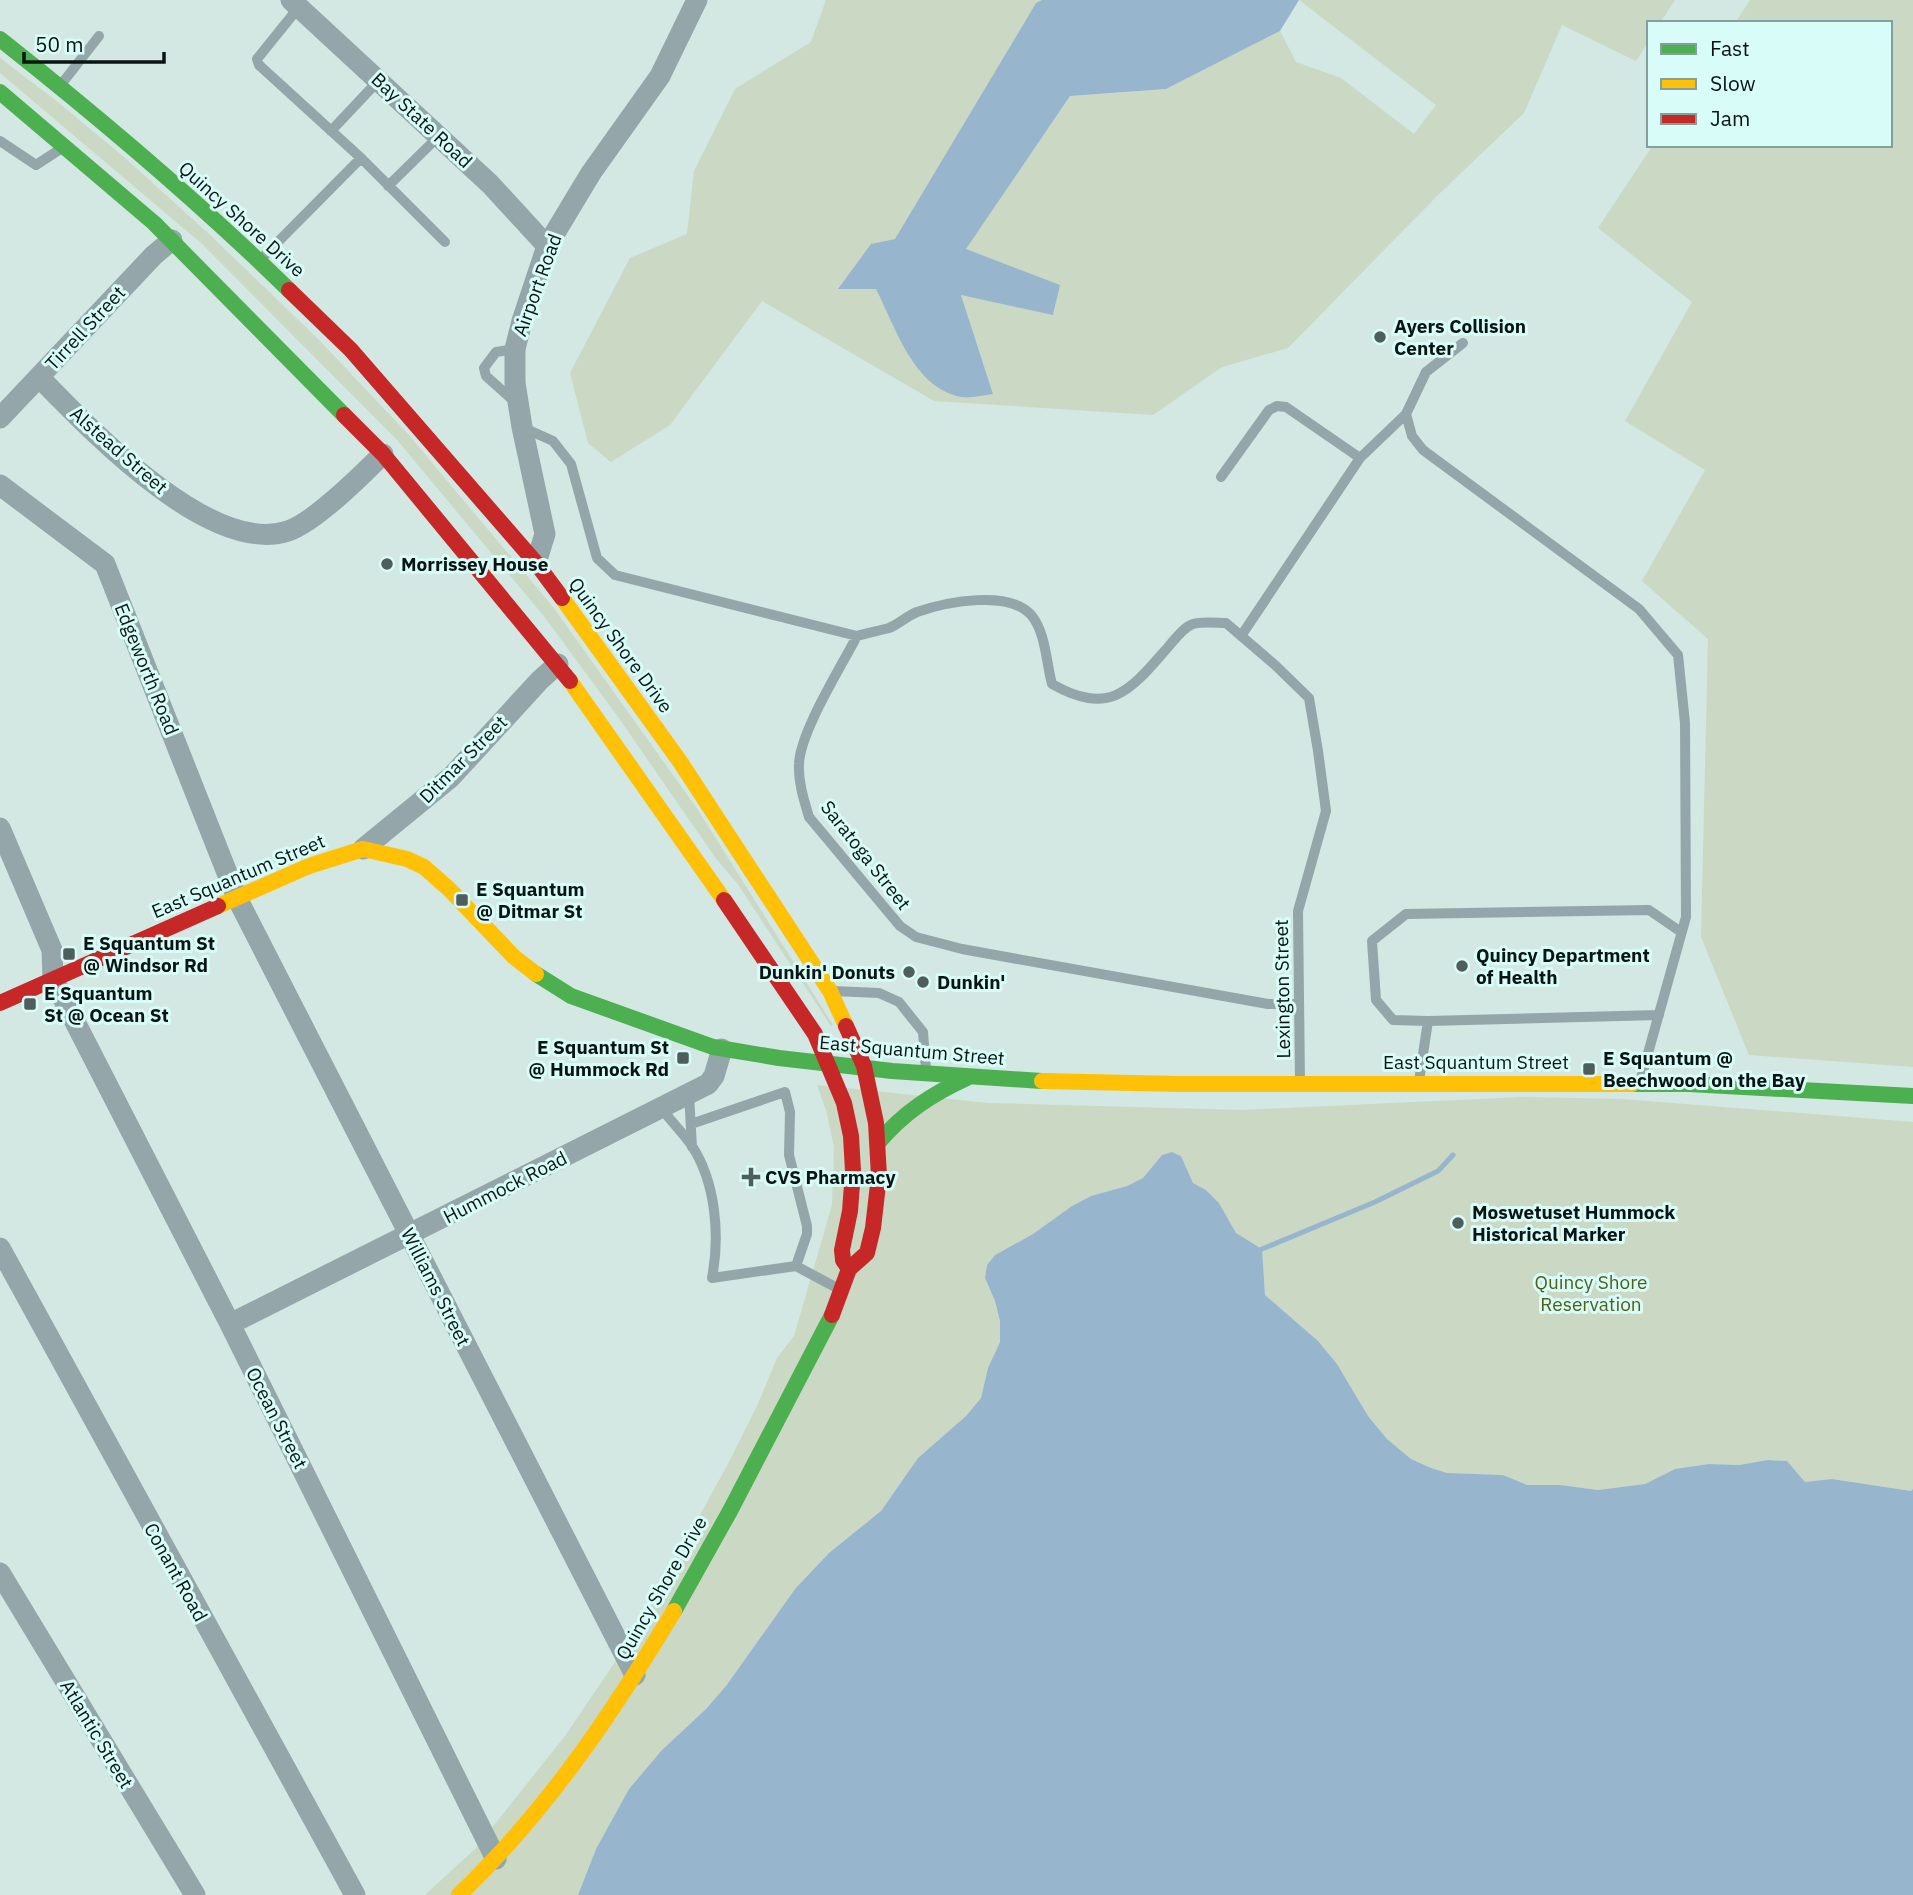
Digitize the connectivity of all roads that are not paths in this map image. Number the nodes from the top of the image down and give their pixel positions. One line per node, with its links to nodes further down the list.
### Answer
1 (698, 0): 16 (street, Airport Road)
2 (295, 4): 5 (street, Bay State Road); 8 (lane)
3 (99, 36): 6 (lane)
4 (0, 39): 6 (main road, Quincy Shore Drive)
5 (379, 80): 8 (lane); 9 (street, Bay State Road)
6 (60, 86): 17 (main road, Quincy Shore Drive)
7 (0, 92): 11 (main road, Quincy Shore Drive)
8 (331, 131): 12 (lane)
9 (439, 136): 13 (lane); 16 (street, Bay State Road)
10 (0, 141): 11 (lane)
11 (64, 146): 14 (main road, Quincy Shore Drive)
12 (361, 158): 13 (lane); 17 (lane)
13 (388, 186): 15 (lane)
14 (172, 240): 20 (street, Tirrell Street); 25 (main road, Quincy Shore Drive)
15 (445, 243)
16 (547, 246): 19 (street, Airport Road)
17 (259, 261): 29 (main road, Quincy Shore Drive)
18 (1463, 343): 22 (lane)
19 (515, 349): 21 (street, Airport Road); 21 (lane)
20 (39, 377): 23 (street, Tirrell Street); 25 (street, Alstead Street)
21 (519, 405): 24 (street, Airport Road)
22 (1406, 414): 26 (lane); 36 (lane)
23 (0, 418)
24 (522, 427): 29 (street, Airport Road); 30 (lane)
25 (383, 454): 32 (main road, Quincy Shore Drive)
26 (1360, 458): 27 (lane); 31 (lane)
27 (1221, 477)
28 (0, 485): 35 (street, Edgeworth Road)
29 (536, 563): 38 (main road, Quincy Shore Drive)
30 (857, 636): 31 (lane, Lexington Street); 40 (lane, Saratoga Street)
31 (1241, 636): 40 (lane, Lexington Street)
32 (558, 664): 34 (street, Ditmar Street); 44 (main road, Quincy Shore Drive)
33 (0, 828): 37 (street)
34 (363, 849): 35 (main road, East Squantum Street); 43 (main road, East Squantum Street)
35 (237, 898): 37 (main road, East Squantum Street); 57 (street, Williams Street)
36 (1681, 932): 41 (lane); 42 (lane)
37 (53, 979): 39 (main road, East Squantum Street); 62 (street, Ocean Street)
38 (830, 991): 45 (main road, Quincy Shore Drive); 46 (lane)
39 (0, 1003)
40 (1299, 1004): 50 (lane, Lexington Street)
41 (1659, 1015): 42 (lane); 49 (lane)
42 (1427, 1021): 48 (lane)
43 (722, 1049): 44 (main road, East Squantum Street); 51 (street, Hummock Road)
44 (829, 1064): 45 (main road, East Squantum Street); 60 (main road, Quincy Shore Drive)
45 (864, 1066): 46 (main road, East Squantum Street); 55 (main road, Quincy Shore Drive)
46 (926, 1073): 47 (main road, East Squantum Street)
47 (968, 1077): 50 (main road, East Squantum Street); 55 (main road)
48 (1419, 1083): 49 (main road, East Squantum Street); 50 (main road, East Squantum Street)
49 (1640, 1083): 52 (main road, East Squantum Street)
50 (1300, 1084)
51 (689, 1094): 53 (street, Hummock Road); 54 (lane)
52 (1913, 1096)
53 (661, 1108): 56 (lane); 57 (street, Hummock Road)
54 (691, 1124): 56 (lane); 59 (lane)
55 (878, 1143): 60 (main road, Quincy Shore Drive)
56 (692, 1147): 59 (lane)
57 (411, 1235): 62 (street, Hummock Road); 64 (street, Williams Street)
58 (0, 1248): 67 (street, Conant Road)
59 (796, 1266): 61 (lane)
60 (849, 1269): 61 (main road, Quincy Shore Drive)
61 (841, 1290): 64 (main road, Quincy Shore Drive)
62 (230, 1324): 65 (street, Ocean Street)
63 (0, 1573): 66 (street, Atlantic Street)
64 (635, 1675): 65 (main road, Quincy Shore Drive)
65 (496, 1859): 68 (main road, Quincy Shore Drive)
66 (195, 1895)
67 (355, 1895)
68 (459, 1895)

